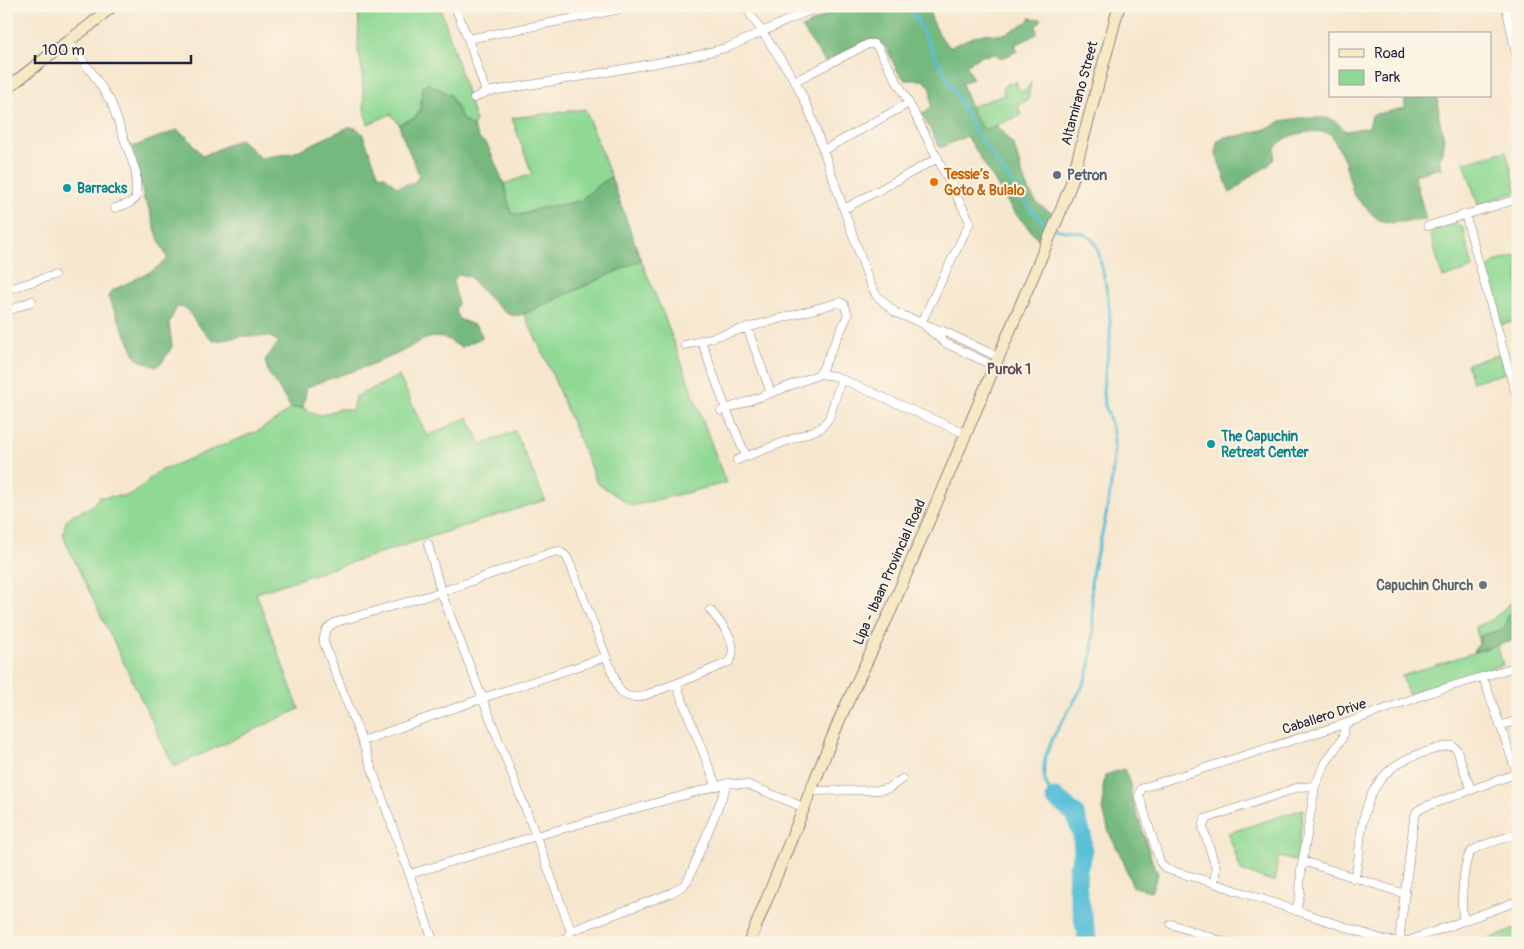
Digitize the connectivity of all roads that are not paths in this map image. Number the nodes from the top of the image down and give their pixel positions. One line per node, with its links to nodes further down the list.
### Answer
1 (10, 6): 9 (street)
2 (112, 6): 12 (main road)
3 (455, 6): 11 (street)
4 (636, 6): 11 (street)
5 (745, 6): 10 (street)
6 (819, 6): 10 (street)
7 (1119, 6): 25 (main road, Altamirano Street)
8 (1506, 6): 13 (street)
9 (6, 9)
10 (763, 32): 14 (street); 16 (street)
11 (468, 38): 16 (street)
12 (68, 41): 15 (main road); 22 (street)
13 (1518, 63)
14 (795, 81): 18 (street); 19 (street)
15 (8, 84)
16 (486, 92): 17 (street)
17 (474, 98)
18 (909, 103): 19 (street); 20 (street)
19 (824, 150): 23 (street)
20 (938, 158): 23 (street); 31 (street)
21 (1518, 199): 24 (street)
22 (115, 208)
23 (844, 209): 31 (street)
24 (1465, 214): 26 (street); 39 (street)
25 (1060, 215): 35 (main road, Lipa - Ibaan Provincial Road)
26 (1428, 226)
27 (54, 274): 28 (street)
28 (6, 290)
29 (32, 301): 30 (street)
30 (6, 312)
31 (921, 323): 35 (street)
32 (747, 327): 33 (street); 36 (street); 38 (street)
33 (701, 340): 34 (street); 40 (street)
34 (685, 345)
35 (996, 362): 41 (main road, Lipa - Ibaan Provincial Road)
36 (820, 374): 37 (street); 38 (street)
37 (841, 380): 41 (street); 42 (street)
38 (772, 393): 40 (street)
39 (1518, 402)
40 (723, 410): 42 (street)
41 (966, 434): 62 (main road, Lipa - Ibaan Provincial Road)
42 (746, 456): 43 (street)
43 (737, 460)
44 (428, 544): 45 (street)
45 (441, 592): 47 (street); 51 (street); 55 (street)
46 (710, 610): 50 (street)
47 (606, 657): 50 (street); 51 (street)
48 (1518, 666): 49 (street, Caballero Drive)
49 (1483, 677): 53 (street, Caballero Drive); 54 (street)
50 (676, 684): 59 (street)
51 (483, 698): 55 (street); 65 (street)
52 (1518, 720): 54 (street)
53 (1344, 724): 60 (street); 69 (street, Caballero Drive)
54 (1500, 726): 56 (street)
55 (362, 741): 67 (street)
56 (1517, 773): 61 (street)
57 (902, 779): 62 (street)
58 (728, 783): 59 (street); 63 (street); 75 (street)
59 (716, 786): 65 (street)
60 (1315, 786): 66 (street); 69 (street)
61 (1471, 790): 68 (street); 70 (street)
62 (809, 791): 63 (main road, Lipa - Ibaan Provincial Road)
63 (803, 807): 79 (main road, Lipa - Ibaan Provincial Road)
64 (1518, 834): 73 (street)
65 (536, 836): 67 (street); 75 (street)
66 (1303, 861): 68 (street); 72 (street)
67 (410, 874): 77 (street)
68 (1354, 879): 70 (street)
69 (1214, 883): 72 (street)
70 (1405, 894): 76 (street)
71 (1518, 901): 73 (street)
72 (1296, 911): 76 (street)
73 (1464, 920): 76 (street)
74 (1171, 924): 80 (street)
75 (571, 931): 78 (street)
76 (1401, 942)
77 (434, 943)
78 (558, 943)
79 (750, 943)
80 (1227, 943)

